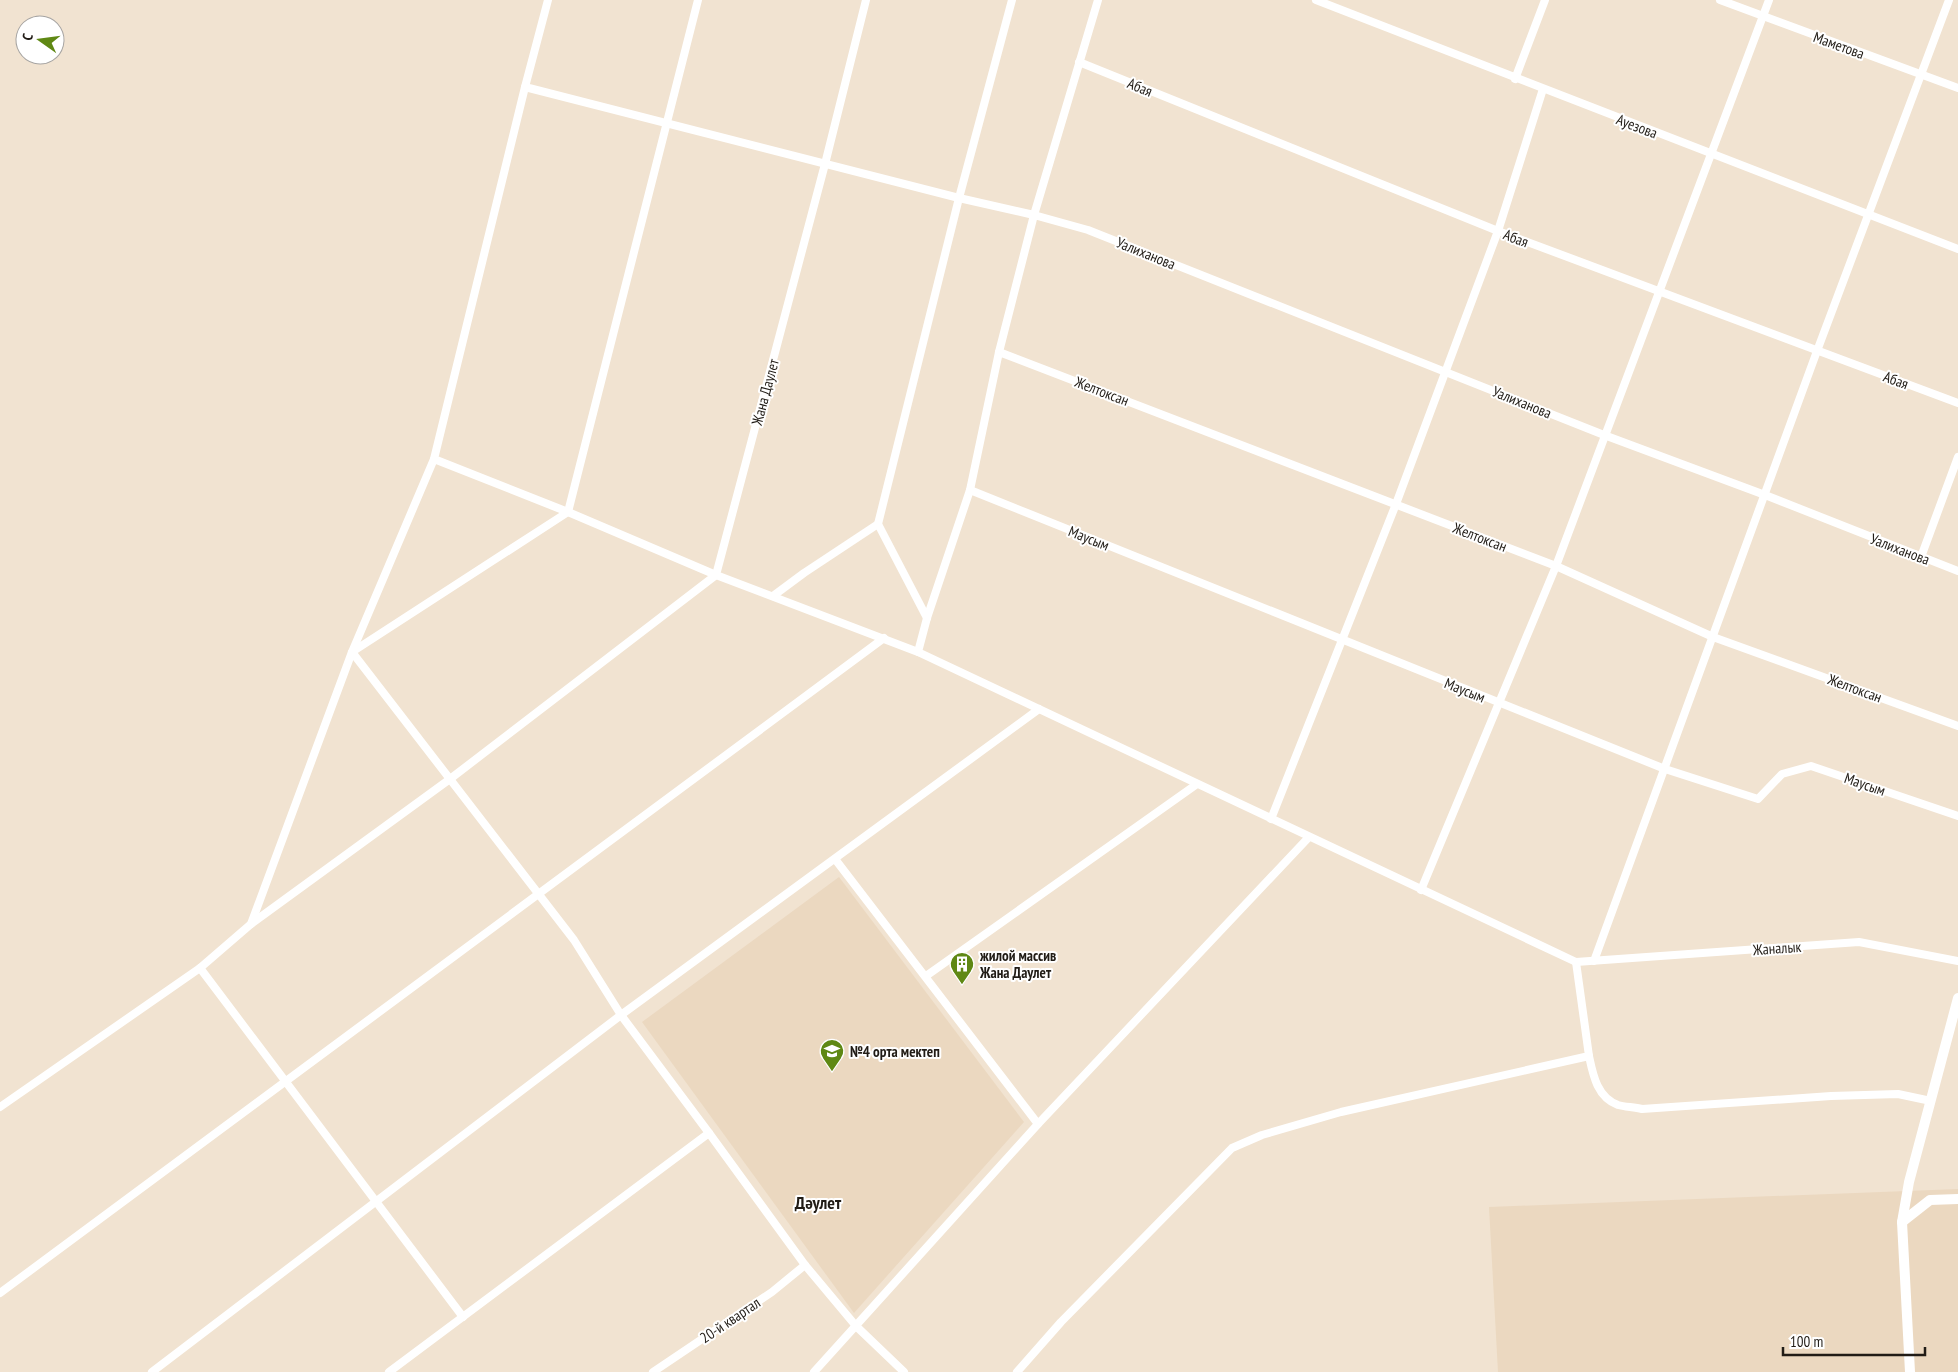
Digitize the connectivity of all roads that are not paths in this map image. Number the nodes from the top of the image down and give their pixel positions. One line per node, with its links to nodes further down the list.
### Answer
1 (548, 0): 15 (street)
2 (698, 0): 18 (street)
3 (866, 0): 20 (street, Жана Даулет)
4 (1012, 0): 21 (street)
5 (1098, 0): 12 (street)
6 (1316, 0): 14 (street, Ауезова)
7 (1545, 0): 14 (street)
8 (1720, 0): 11 (street, Маметова)
9 (1769, 0): 11 (street)
10 (1949, 0): 13 (street)
11 (1763, 16): 13 (street, Маметова); 19 (street)
12 (1079, 62): 22 (street); 24 (street, Абая)
13 (1922, 75): 16 (street, Маметова); 23 (street)
14 (1515, 79): 17 (street, Ауезова)
15 (525, 87): 18 (street, Уалиханова); 33 (street)
16 (1958, 88)
17 (1543, 89): 19 (street, Ауезова); 24 (street)
18 (666, 123): 20 (street, Уалиханова); 37 (street)
19 (1710, 154): 23 (street, Ауезова); 26 (street)
20 (826, 164): 21 (street, Уалиханова); 42 (street, Жана Даулет)
21 (959, 198): 22 (street, Уалиханова); 38 (street)
22 (1034, 215): 28 (street); 29 (street, Уалиханова)
23 (1869, 215): 25 (street, Ауезова); 27 (street)
24 (1498, 231): 26 (street, Абая); 29 (street)
25 (1958, 249)
26 (1658, 292): 27 (street, Абая); 31 (street)
27 (1817, 351): 30 (street, Абая); 35 (street)
28 (999, 352): 34 (street); 36 (street, Желтоксан)
29 (1445, 372): 31 (street, Уалиханова); 36 (street)
30 (1958, 403)
31 (1604, 435): 35 (street, Уалиханова); 40 (street)
32 (1958, 457): 39 (street)
33 (434, 459): 37 (street); 48 (street)
34 (970, 490): 44 (street); 47 (street, Маусым)
35 (1765, 495): 39 (street, Уалиханова); 45 (street)
36 (1396, 504): 40 (street, Желтоксан); 47 (street)
37 (568, 512): 42 (street); 48 (street)
38 (878, 524): 43 (street); 44 (street)
39 (1921, 558): 41 (street, Уалиханова)
40 (1556, 566): 45 (street, Желтоксан); 50 (street)
41 (1958, 570)
42 (716, 574): 43 (street); 54 (street)
43 (773, 596): 46 (street)
44 (927, 618): 49 (street)
45 (1713, 637): 52 (street, Желтоксан); 53 (street)
46 (884, 638): 49 (street); 61 (street)
47 (1341, 640): 50 (street, Маусым); 57 (street)
48 (352, 652): 54 (street); 62 (street)
49 (918, 652): 51 (street)
50 (1498, 703): 53 (street, Маусым); 60 (street)
51 (1040, 709): 55 (street); 59 (street)
52 (1958, 726)
53 (1665, 770): 56 (street, Маусым); 63 (street)
54 (450, 779): 61 (street); 62 (street)
55 (1197, 784): 57 (street); 67 (street)
56 (1958, 816)
57 (1271, 819): 58 (street)
58 (1309, 836): 60 (street); 74 (street)
59 (835, 859): 67 (street); 69 (street)
60 (1421, 890): 65 (street)
61 (538, 893): 69 (street); 71 (street)
62 (251, 924): 66 (street)
63 (1594, 961): 64 (street, Жаналык); 65 (street, Жаналык)
64 (1958, 961)
65 (1576, 962): 70 (street)
66 (200, 968): 71 (street); 73 (street)
67 (926, 976): 74 (street)
68 (1958, 998): 72 (street)
69 (621, 1016): 75 (street); 77 (street)
70 (1589, 1056): 72 (street); 88 (street)
71 (285, 1081): 77 (street); 80 (street)
72 (1930, 1100): 78 (street)
73 (0, 1107)
74 (1038, 1124): 82 (street)
75 (710, 1133): 79 (street); 81 (street)
76 (1958, 1199): 78 (street)
77 (376, 1202): 81 (street); 83 (street)
78 (1902, 1222): 89 (street)
79 (805, 1265): 82 (street); 85 (street, 20-й квартал)
80 (0, 1293)
81 (463, 1317): 84 (street)
82 (856, 1326): 86 (street); 87 (street)
83 (152, 1372)
84 (389, 1372)
85 (653, 1372)
86 (814, 1372)
87 (904, 1372)
88 (1017, 1372)
89 (1910, 1372)

